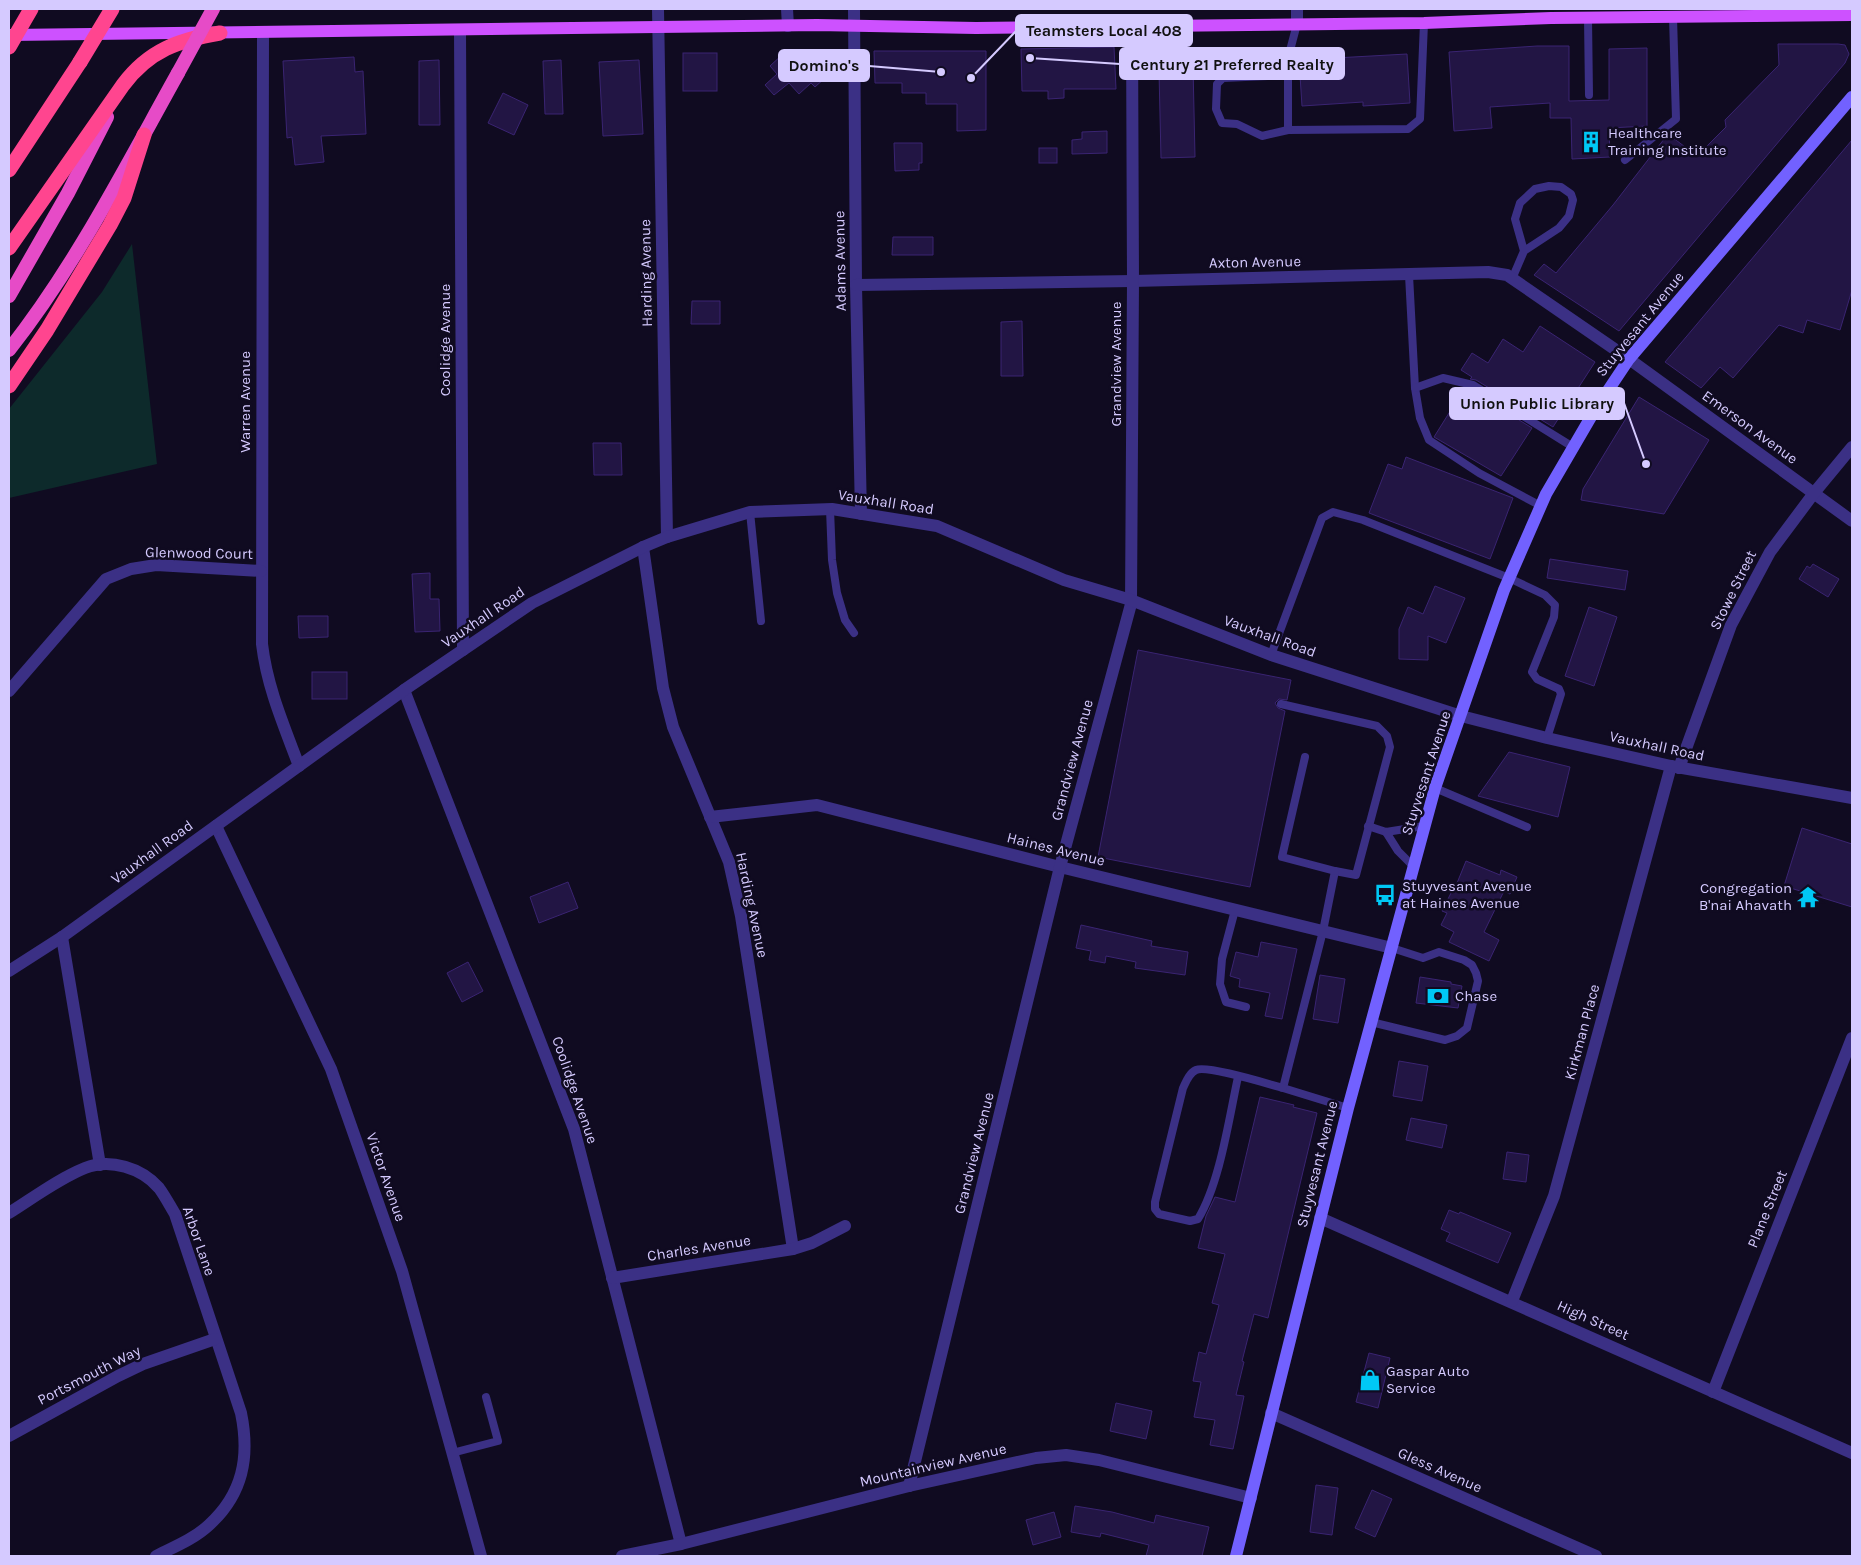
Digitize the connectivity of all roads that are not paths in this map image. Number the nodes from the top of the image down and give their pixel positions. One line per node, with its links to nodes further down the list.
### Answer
1 (31, 9): 21 (highway, bridge)
2 (112, 9): 29 (highway, bridge)
3 (213, 9): 27 (highway, bridge)
4 (658, 9): 16 (street, Harding Avenue)
5 (788, 9): 13 (street)
6 (854, 9): 14 (street, Adams Avenue)
7 (1297, 9): 12 (street)
8 (1852, 15): 9 (main road)
9 (1673, 17): 10 (main road); 28 (lane)
10 (1588, 18): 11 (main road); 24 (lane)
11 (1424, 23): 12 (main road); 26 (lane)
12 (1297, 24): 15 (main road); 26 (lane)
13 (788, 26): 14 (main road); 16 (main road)
14 (855, 26): 15 (main road); 35 (street, Adams Avenue)
15 (1132, 26): 34 (street, Grandview Avenue)
16 (659, 27): 17 (main road); 49 (street, Harding Avenue)
17 (460, 30): 18 (main road); 56 (street, Coolidge Avenue)
18 (263, 32): 19 (main road); 51 (street, Warren Avenue)
19 (220, 33): 20 (main road); 23 (highway)
20 (9, 35)
21 (9, 47)
22 (1268, 76): 26 (lane)
23 (123, 85): 30 (highway); 36 (highway)
24 (1589, 95)
25 (1852, 97): 38 (main road, Stuyvesant Avenue)
26 (1288, 130)
27 (144, 135): 37 (highway); 39 (highway)
28 (1625, 160)
29 (9, 170)
30 (9, 248)
31 (1524, 250): 31 (lane); 33 (lane)
32 (1409, 274): 33 (street, Axton Avenue); 34 (street, Axton Avenue); 40 (lane)
33 (1512, 279): 38 (street, Axton Avenue)
34 (1133, 281): 35 (street, Axton Avenue); 53 (street, Grandview Avenue)
35 (856, 285): 47 (street, Adams Avenue)
36 (9, 296)
37 (9, 350)
38 (1629, 358): 41 (main road, Stuyvesant Avenue); 43 (street, Emerson Avenue)
39 (9, 386)
40 (1415, 388): 41 (lane); 44 (lane)
41 (1573, 447): 44 (main road, Stuyvesant Avenue)
42 (1852, 447): 43 (street, Stowe Street)
43 (1814, 493): 48 (street, Emerson Avenue); 65 (street, Stowe Street)
44 (1541, 506): 52 (main road, Stuyvesant Avenue)
45 (830, 509): 46 (street, Vauxhall Road); 47 (street, Vauxhall Road); 55 (lane)
46 (750, 512): 49 (street, Vauxhall Road); 54 (lane)
47 (861, 514): 53 (street, Vauxhall Road)
48 (1852, 521)
49 (667, 538): 50 (street, Vauxhall Road)
50 (643, 546): 56 (street, Vauxhall Road); 68 (street, Harding Avenue)
51 (262, 571): 59 (street, Glenwood Court); 64 (street, Warren Avenue)
52 (1509, 578): 57 (lane); 61 (main road, Stuyvesant Avenue); 62 (lane)
53 (1131, 600): 57 (street, Vauxhall Road); 74 (street, Grandview Avenue)
54 (761, 621)
55 (854, 633)
56 (463, 650): 58 (street, Vauxhall Road)
57 (1271, 655): 61 (street, Vauxhall Road)
58 (404, 690): 64 (street, Vauxhall Road); 93 (street, Coolidge Avenue)
59 (9, 691)
60 (1281, 704): 70 (lane)
61 (1461, 716): 62 (street, Vauxhall Road); 66 (main road, Stuyvesant Avenue)
62 (1547, 738): 65 (street, Vauxhall Road)
63 (1305, 757): 76 (lane)
64 (299, 766): 69 (street, Vauxhall Road)
65 (1675, 767): 67 (street, Vauxhall Road); 94 (street, Kirkman Place)
66 (1435, 788): 71 (main road, Stuyvesant Avenue); 72 (lane)
67 (1852, 798)
68 (710, 817): 74 (street, Haines Avenue); 92 (street, Harding Avenue)
69 (216, 826): 79 (street, Vauxhall Road); 100 (street, Victor Avenue)
70 (1368, 826): 73 (lane); 76 (lane)
71 (1424, 826): 73 (lane); 75 (main road, Stuyvesant Avenue)
72 (1527, 826)
73 (1386, 832): 75 (lane)
74 (1060, 867): 77 (street, Haines Avenue); 102 (street, Grandview Avenue)
75 (1414, 867): 80 (main road, Stuyvesant Avenue)
76 (1335, 871): 78 (lane)
77 (1235, 910): 78 (street, Haines Avenue); 82 (lane)
78 (1323, 931): 80 (street, Haines Avenue); 86 (lane)
79 (62, 936): 81 (street, Vauxhall Road); 88 (street)
80 (1392, 948): 83 (main road, Stuyvesant Avenue); 83 (lane)
81 (9, 971)
82 (1246, 1007)
83 (1371, 1022): 87 (main road, Stuyvesant Avenue)
84 (1852, 1038): 96 (street, Plane Street)
85 (1238, 1077): 85 (lane); 86 (lane)
86 (1284, 1088): 87 (lane)
87 (1348, 1108): 90 (main road, Stuyvesant Avenue)
88 (100, 1165): 89 (street); 95 (street, Arbor Lane)
89 (9, 1214)
90 (1320, 1218): 94 (street, High Street); 98 (main road, Stuyvesant Avenue)
91 (845, 1226): 92 (street, Charles Avenue)
92 (793, 1249): 93 (street, Charles Avenue)
93 (612, 1278): 104 (street, Coolidge Avenue)
94 (1512, 1301): 96 (street, High Street)
95 (215, 1338): 99 (street, Portsmouth Way); 105 (street, Arbor Lane)
96 (1713, 1392): 101 (street, High Street)
97 (486, 1397): 100 (lane)
98 (1271, 1413): 103 (main road, Stuyvesant Avenue); 109 (street, Gless Avenue)
99 (9, 1436)
100 (452, 1453): 106 (street, Victor Avenue)
101 (1852, 1453)
102 (910, 1486): 103 (street, Mountainview Avenue); 104 (street, Mountainview Avenue)
103 (1251, 1498): 108 (main road, Stuyvesant Avenue)
104 (681, 1544): 107 (street, Mountainview Avenue)
105 (156, 1556)
106 (481, 1556)
107 (622, 1556)
108 (1236, 1556)
109 (1596, 1556)

